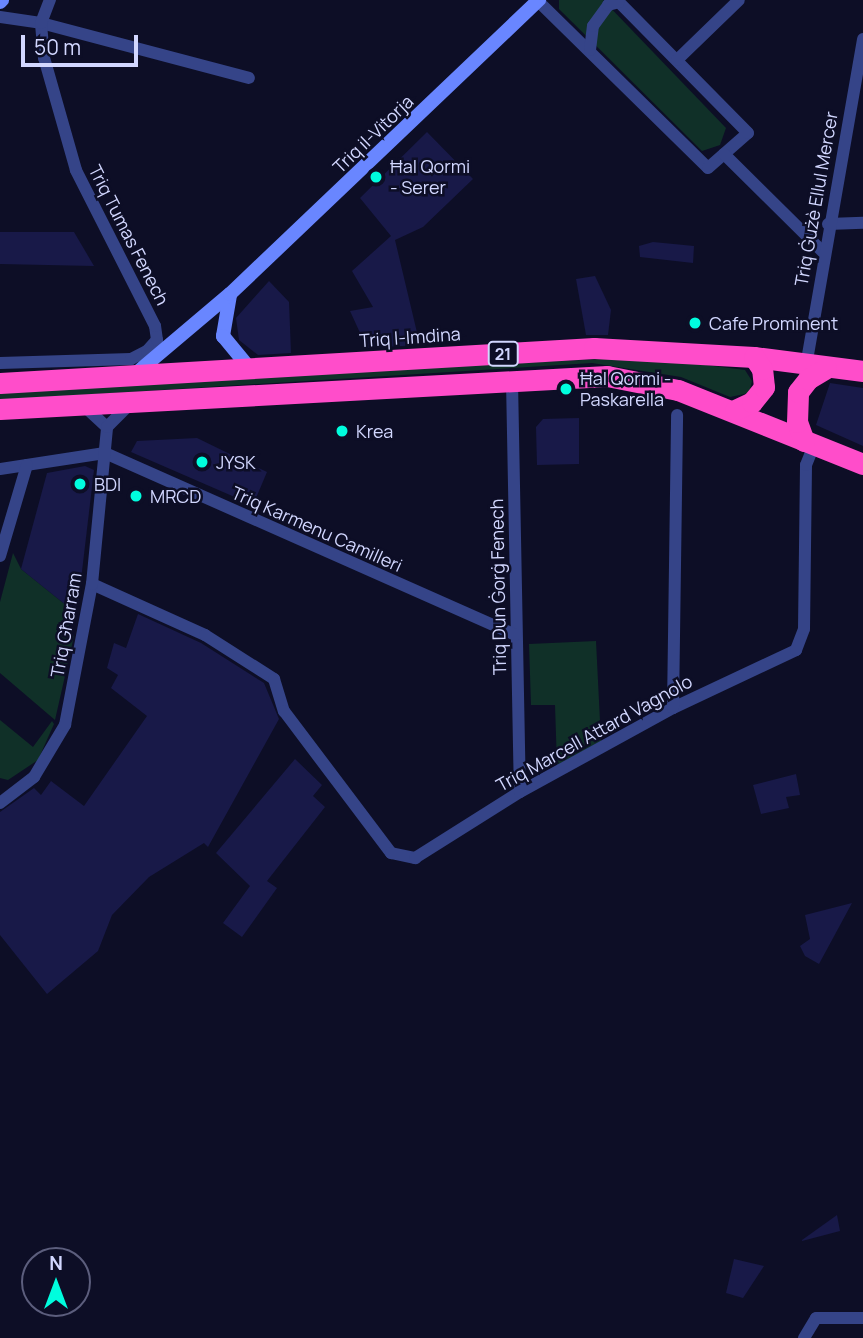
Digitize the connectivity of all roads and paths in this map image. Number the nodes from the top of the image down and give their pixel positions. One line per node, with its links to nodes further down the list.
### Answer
1 (50, 0): 6 (street)
2 (739, 0): 9 (street)
3 (539, 1): 8 (street); 15 (street, Triq il-Vitorja)
4 (618, 1): 8 (street); 9 (street)
5 (0, 17): 6 (street)
6 (41, 23): 10 (street); 17 (street, Triq Tumas Fenech)
7 (863, 39): 13 (street, Triq Ġużè Ellul Mercer)
8 (590, 50): 11 (street)
9 (677, 60): 11 (street)
10 (249, 78)
11 (724, 153): 14 (street)
12 (863, 223): 13 (street)
13 (828, 224): 14 (street, Triq Ġużè Ellul Mercer)
14 (824, 253): 18 (street, Triq Ġużè Ellul Mercer)
15 (230, 294): 19 (street); 21 (street, Triq il-Vitorja)
16 (754, 357): 18 (highway, Triq l-Imdina / 21); 19 (highway, Triq l-Imdina / 21); 27 (highway)
17 (0, 363)
18 (816, 367): 20 (highway, Triq l-Imdina / 21); 30 (highway)
19 (251, 370): 21 (highway, Triq l-Imdina / 21)
20 (863, 371)
21 (133, 376): 23 (highway, Triq l-Imdina / 21)
22 (512, 381): 24 (highway, 21); 27 (highway, 21); 37 (street, Triq Dun Ġorġ Fenech)
23 (0, 383)
24 (134, 399): 25 (highway, 21); 29 (street)
25 (80, 402): 26 (highway, 21); 29 (street)
26 (0, 409)
27 (735, 410): 30 (highway, 21)
28 (677, 415): 38 (street)
29 (107, 428): 31 (street, Triq Għarram)
30 (808, 450): 32 (highway, 21); 38 (street, Triq Marcell Attard Vagnolo)
31 (105, 453): 33 (street); 36 (street, Triq Għarram); 37 (street, Triq Karmenu Camilleri)
32 (863, 464)
33 (27, 465): 34 (street); 35 (street)
34 (0, 469)
35 (0, 556)
36 (92, 584): 39 (street, Triq Marcell Attard Vagnolo); 40 (street, Triq Għarram)
37 (516, 635): 39 (street, Triq Dun Ġorġ Fenech)
38 (673, 708): 39 (street, Triq Marcell Attard Vagnolo)
39 (520, 792)
40 (0, 803)
41 (863, 1318): 42 (street)
42 (803, 1336)

